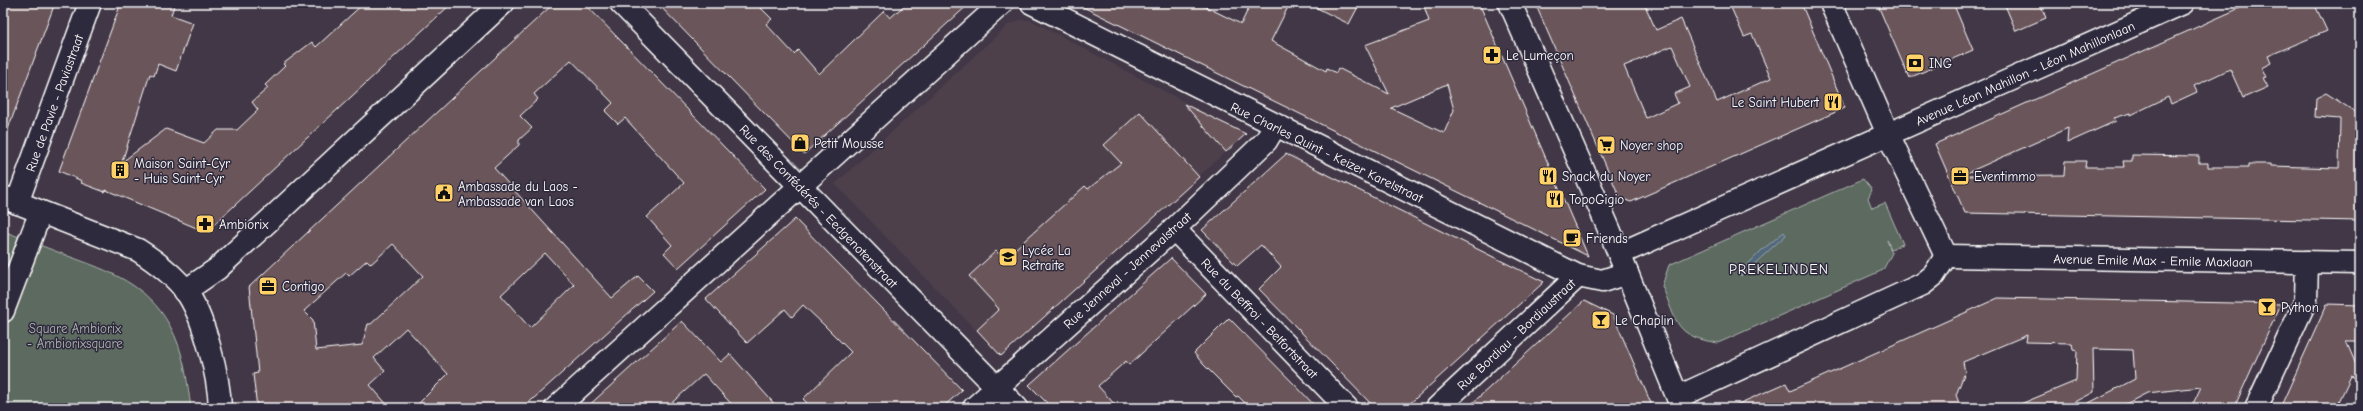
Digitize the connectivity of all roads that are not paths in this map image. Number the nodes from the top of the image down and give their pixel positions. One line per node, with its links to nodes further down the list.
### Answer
1 (90, 3): 12 (street, Rue de Pavie - Paviastraat)
2 (503, 3): 20 (street)
3 (621, 3): 11 (street, Rue des Confédérés - Eedgenotenstraat)
4 (1002, 3): 11 (street)
5 (1032, 3): 9 (street, Rue Charles Quint - Keizer Karelstraat)
6 (1510, 3): 18 (street)
7 (1831, 3): 10 (street)
8 (2183, 3): 10 (street, Avenue Léon Mahillon - Léon Mahillonlaan)
9 (1275, 126): 14 (street, Rue Jenneval - Jennevalstraat); 19 (street, Rue Charles Quint - Keizer Karelstraat)
10 (1888, 134): 15 (street); 18 (street, Avenue Léon Mahillon - Léon Mahillonlaan)
11 (800, 186): 22 (street, Rue des Confédérés - Eedgenotenstraat); 25 (street)
12 (10, 200): 20 (street)
13 (36, 224): 21 (street)
14 (1174, 229): 22 (street, Rue Jenneval - Jennevalstraat); 28 (street, Rue du Beffroi - Belfortstraat)
15 (1946, 256): 16 (street, Avenue Emile Max - Emile Maxlaan); 23 (street)
16 (2308, 262): 17 (street, Avenue Emile Max - Emile Maxlaan); 30 (street)
17 (2360, 263)
18 (1623, 264): 19 (street, Rue Charles Quint - Keizer Karelstraat); 23 (street)
19 (1578, 276): 29 (street, Rue Bordiau - Bordiaustraat)
20 (185, 291): 24 (street)
21 (3, 311)
22 (997, 388): 26 (street, Rue Jenneval - Jennevalstraat); 27 (street, Rue des Confédérés - Eedgenotenstraat)
23 (1680, 402)
24 (220, 408)
25 (556, 408)
26 (974, 408)
27 (1017, 408)
28 (1347, 408)
29 (1437, 408)
30 (2256, 408)

